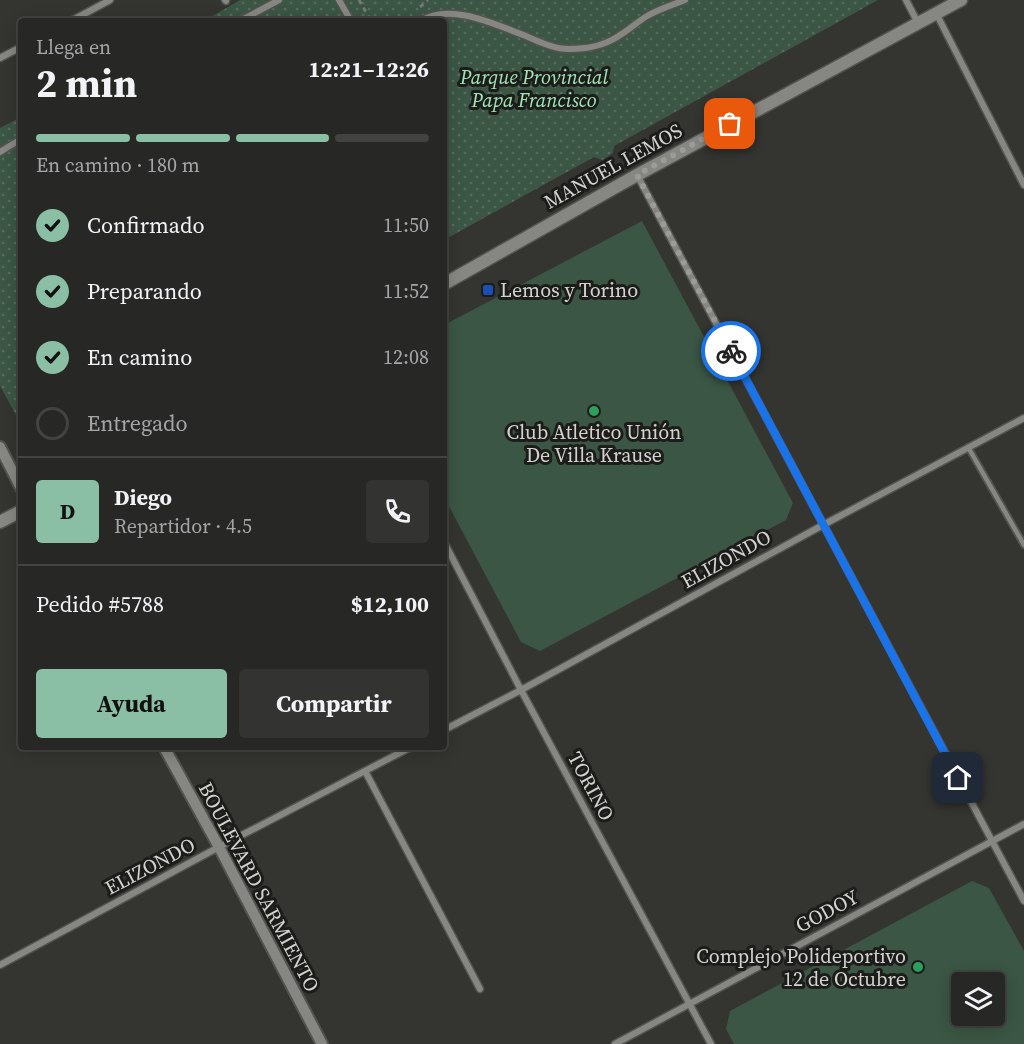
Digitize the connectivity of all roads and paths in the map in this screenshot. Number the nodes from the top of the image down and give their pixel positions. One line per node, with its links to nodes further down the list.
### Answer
1 (110, 0): 9 (street)
2 (279, 0): 10 (street)
3 (339, 0): 11 (street)
4 (359, 0): 12 (path)
5 (685, 0): 13 (street)
6 (906, 0): 14 (street)
7 (957, 1): 8 (main road, MANUEL LEMOS)
8 (936, 13): 14 (main road, MANUEL LEMOS); 20 (street)
9 (77, 18)
10 (246, 18)
11 (349, 18)
12 (369, 18)
13 (426, 18)
14 (918, 23): 19 (main road, MANUEL LEMOS)
15 (18, 49): 16 (street)
16 (0, 58)
17 (18, 141): 18 (street)
18 (0, 152)
19 (637, 175): 21 (main road, MANUEL LEMOS); 28 (street)
20 (1024, 185)
21 (447, 282)
22 (1024, 418): 24 (street, ELIZONDO)
23 (0, 447): 25 (street)
24 (968, 447): 28 (street, ELIZONDO); 29 (lane)
25 (18, 482)
26 (18, 513): 27 (main road)
27 (0, 522)
28 (822, 525): 31 (street, ELIZONDO); 37 (street)
29 (1024, 545)
30 (447, 548): 31 (street, TORINO)
31 (521, 690): 32 (street, ELIZONDO); 42 (street, TORINO)
32 (447, 728)
33 (166, 750): 38 (street, BOULEVARD SARMIENTO)
34 (405, 750): 35 (street, ELIZONDO)
35 (365, 771): 38 (street, ELIZONDO); 41 (street)
36 (1024, 824): 37 (street, GODOY)
37 (992, 841): 39 (street); 42 (street, GODOY)
38 (219, 847): 40 (street, ELIZONDO); 43 (street, BOULEVARD SARMIENTO)
39 (1024, 902)
40 (0, 964)
41 (480, 989)
42 (688, 1004): 44 (street, GODOY); 45 (street, TORINO)
43 (322, 1044)
44 (615, 1044)
45 (711, 1044)

